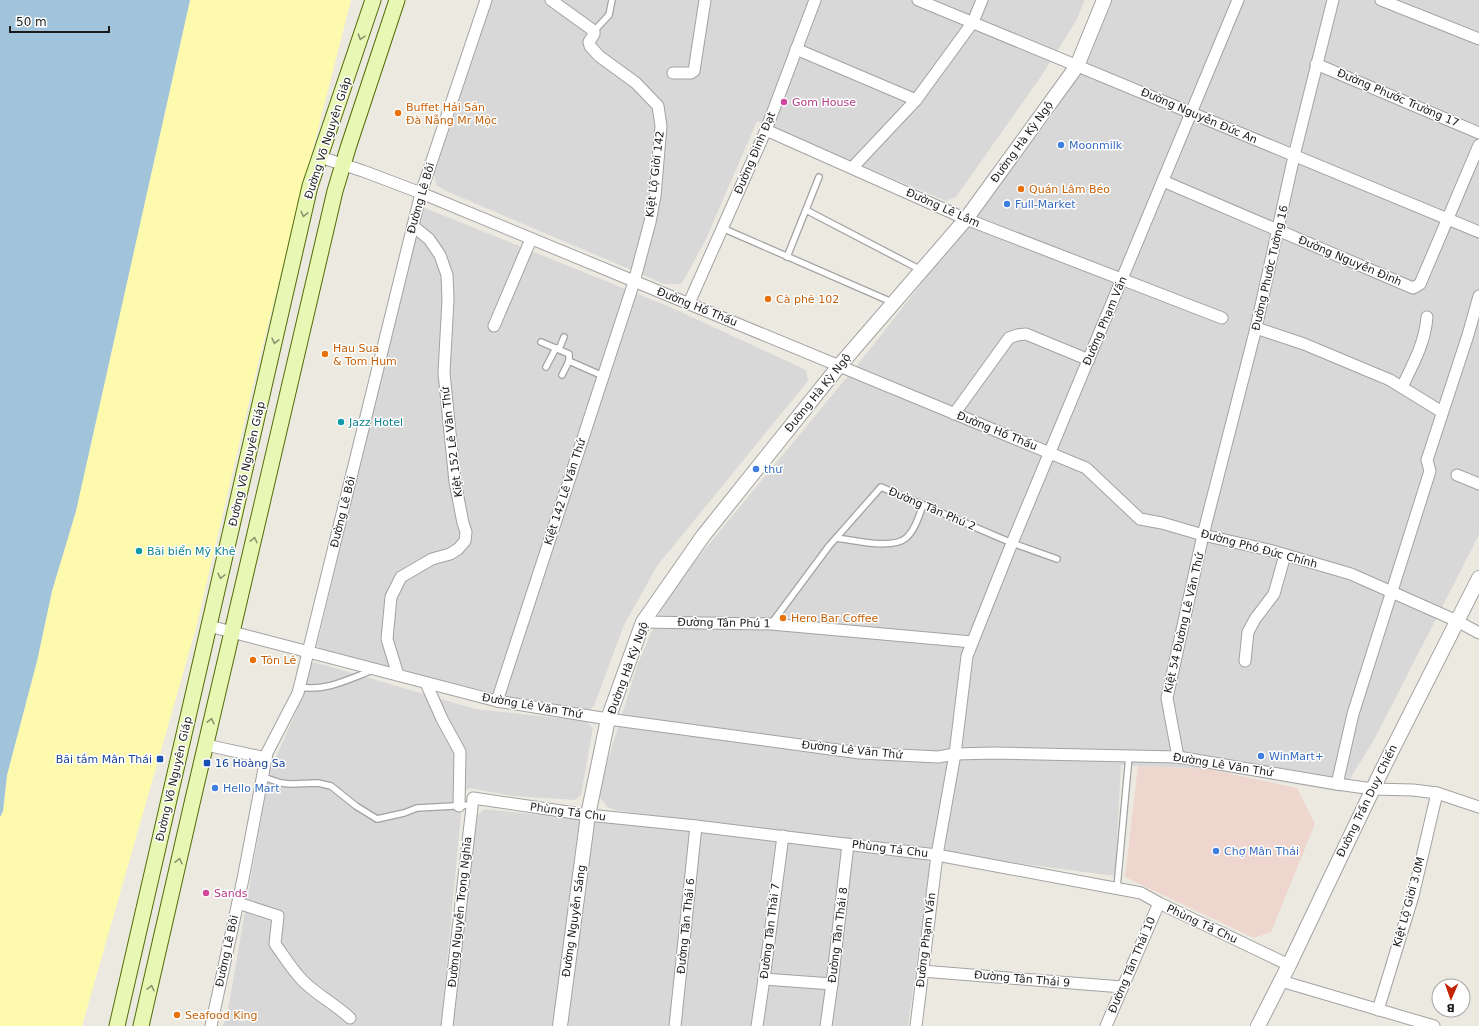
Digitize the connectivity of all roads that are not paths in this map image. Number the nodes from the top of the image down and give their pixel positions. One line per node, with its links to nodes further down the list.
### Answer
1 (373, 0): 27 (main road, Đường Võ Nguyên Giáp, one-way to 27)
2 (397, 0): 28 (main road, Đường Võ Nguyên Giáp)
3 (486, 0): 32 (street, Đường Lê Bôi)
4 (612, 0): 15 (lane)
5 (705, 0): 20 (street)
6 (815, 0): 17 (street, Đường Đinh Đạt)
7 (918, 0): 14 (street, Đường Nguyễn Đức An)
8 (982, 0): 14 (street)
9 (1104, 0): 19 (street, Đường Hà Kỳ Ngộ)
10 (1238, 0): 22 (street, Đường Phạm Vấn)
11 (1333, 0): 18 (street, Đường Phước Tường 16)
12 (1381, 0): 16 (street)
13 (554, 1): 15 (street)
14 (973, 22): 19 (street, Đường Nguyễn Đức An); 21 (street)
15 (594, 31): 44 (street, Kiệt Lộ Giời 142)
16 (1479, 39)
17 (796, 49): 21 (street); 23 (street, Đường Đinh Đạt)
18 (1316, 64): 24 (street, Đường Phước Trường 17); 26 (street, Đường Phước Tường 16)
19 (1077, 66): 22 (street, Đường Nguyễn Đức An); 34 (street, Đường Hà Kỳ Ngộ)
20 (673, 73)
21 (916, 100): 29 (street)
22 (1191, 113): 26 (street, Đường Nguyễn Đức An); 31 (street, Đường Phạm Vấn)
23 (766, 130): 29 (street, Đường Lê Lâm); 37 (street, Đường Đinh Đạt)
24 (1479, 133)
25 (1479, 145): 35 (street, Đường Nguyễn Đình)
26 (1294, 156): 35 (street, Đường Nguyễn Đức An); 38 (street, Đường Phước Tường 16)
27 (320, 157): 28 (street, Đường Hồ Thấu); 80 (main road, Đường Võ Nguyên Giáp, one-way to 80)
28 (344, 165): 32 (street, Đường Hồ Thấu); 81 (main road, Đường Võ Nguyên Giáp, one-way to 28)
29 (852, 168): 34 (street, Đường Lê Lâm)
30 (819, 177): 33 (lane)
31 (1163, 181): 38 (street, Đường Nguyễn Đình); 43 (street, Đường Phạm Vấn)
32 (421, 193): 36 (street, Đường Lê Bôi); 40 (street, Đường Hồ Thấu)
33 (806, 210): 41 (lane); 42 (lane)
34 (966, 219): 42 (street, Đường Hà Kỳ Ngộ); 43 (street, Đường Lê Lâm)
35 (1448, 219): 38 (street, Đường Nguyễn Đình); 39 (street, Đường Nguyễn Đức An)
36 (413, 226): 84 (street, Đường Lê Bôi); 87 (street, Kiệt 152 Lê Văn Thứ)
37 (722, 228): 41 (lane); 46 (street, Đường Đinh Đạt)
38 (1279, 231): 51 (street, Đường Phước Tường 16)
39 (1479, 232)
40 (531, 239): 44 (street, Đường Hồ Thấu); 50 (street)
41 (787, 256): 47 (lane)
42 (922, 270): 47 (street, Đường Hà Kỳ Ngộ)
43 (1122, 280): 49 (street, Đường Lê Lâm); 57 (street, Đường Phạm Vấn)
44 (634, 282): 46 (street, Đường Hồ Thấu); 62 (street, Kiệt 142 Lê Văn Thứ)
45 (1479, 296): 52 (street)
46 (689, 303): 59 (street, Đường Hồ Thấu)
47 (894, 303): 59 (street, Đường Hà Kỳ Ngộ)
48 (1427, 317): 63 (street)
49 (1222, 318)
50 (494, 326)
51 (1256, 328): 63 (street); 70 (street, Đường Phước Tường 16)
52 (1468, 335): 54 (street); 64 (street)
53 (564, 337): 56 (lane)
54 (1479, 338)
55 (540, 342): 56 (lane)
56 (557, 349): 58 (lane); 60 (lane)
57 (1088, 360): 65 (street); 66 (street, Đường Phạm Vấn)
58 (569, 361): 61 (lane); 62 (lane)
59 (839, 366): 65 (street, Đường Hồ Thấu); 78 (street, Đường Hà Kỳ Ngộ)
60 (546, 367)
61 (562, 375)
62 (603, 376): 90 (street, Kiệt 142 Lê Văn Thứ)
63 (1402, 387): 64 (street)
64 (1442, 412): 76 (street)
65 (954, 414): 66 (street, Đường Hồ Thấu)
66 (1049, 453): 70 (street, Đường Phó Đức Chính); 72 (street, Đường Phạm Vấn)
67 (1457, 475): 68 (street)
68 (1479, 484)
69 (923, 505): 71 (lane); 71 (lane, Đường Tân Phú 2); 72 (lane, Đường Tân Phú 2)
70 (1203, 535): 73 (street, Đường Phó Đức Chính); 95 (street, Kiệt 54 Đường Lê Văn Thứ)
71 (836, 538): 79 (lane, Đường Tân Phú 2)
72 (1012, 543): 74 (lane, Đường Tân Phú 2); 83 (street, Đường Phạm Vấn)
73 (1285, 555): 76 (street, Đường Phó Đức Chính); 85 (street)
74 (1057, 559)
75 (1479, 578): 77 (street, Đường Trần Duy Chiến)
76 (1391, 592): 77 (street, Đường Phó Đức Chính); 98 (street)
77 (1457, 621): 82 (street, Đường Phó Đức Chính); 99 (street, Đường Trần Duy Chiến)
78 (643, 622): 79 (street, Đường Tân Phú 1); 91 (street, Đường Hà Kỳ Ngộ)
79 (771, 624): 83 (street, Đường Tân Phú 1)
80 (210, 626): 81 (street, Đường Lê Văn Thứ); 120 (main road, Đường Võ Nguyên Giáp)
81 (232, 632): 84 (street, Đường Lê Văn Thứ); 92 (main road, Đường Võ Nguyên Giáp, one-way to 81)
82 (1479, 633)
83 (972, 642): 93 (street, Đường Phạm Vấn)
84 (308, 653): 86 (street, Đường Lê Văn Thứ); 89 (street, Đường Lê Bôi)
85 (1245, 661)
86 (375, 669): 87 (street, Đường Lê Văn Thứ); 89 (lane)
87 (398, 675): 88 (street, Đường Lê Văn Thứ)
88 (426, 683): 90 (street, Đường Lê Văn Thứ); 102 (street)
89 (300, 687): 96 (street, Đường Lê Bôi)
90 (497, 701): 91 (street, Đường Lê Văn Thứ)
91 (608, 719): 93 (street, Đường Lê Văn Thứ); 104 (street, Đường Hà Kỳ Ngộ)
92 (206, 745): 96 (street); 121 (main road, Đường Võ Nguyên Giáp, one-way to 92)
93 (955, 754): 94 (street, Đường Lê Văn Thứ); 108 (street, Đường Phạm Vấn)
94 (1129, 756): 95 (street, Đường Lê Văn Thứ); 109 (lane)
95 (1178, 757): 98 (street, Đường Lê Văn Thứ)
96 (266, 758): 97 (street, Đường Lê Bôi)
97 (262, 777): 102 (lane); 110 (street, Đường Lê Bôi)
98 (1337, 784): 99 (street, Đường Lê Văn Thứ)
99 (1373, 789): 100 (street, Đường Lê Văn Thứ); 112 (street, Đường Trần Duy Chiến)
100 (1437, 793): 103 (street, Đường Lê Văn Thứ); 118 (street, Kiệt Lộ Giời 3.0M)
101 (472, 801): 102 (lane); 104 (street, Phùng Tả Chu); 123 (street, Đường Nguyễn Trọng Nghĩa)
102 (459, 806)
103 (1479, 807)
104 (588, 815): 105 (street, Phùng Tả Chu); 124 (street, Đường Nguyễn Sáng)
105 (696, 826): 106 (street, Phùng Tả Chu); 125 (street, Đường Tân Thái 6)
106 (783, 836): 107 (street, Phùng Tả Chu); 114 (street, Đường Tân Thái 7)
107 (848, 844): 108 (street, Phùng Tả Chu); 116 (street, Đường Tân Thái 8)
108 (937, 855): 109 (street, Phùng Tả Chu); 113 (street, Đường Phạm Vấn)
109 (1117, 888): 111 (street, Phùng Tả Chu)
110 (238, 903): 119 (street); 122 (street, Đường Lê Bôi)
111 (1158, 903): 112 (street, Phùng Tả Chu); 117 (street, Đường Tân Thái 10)
112 (1289, 965): 115 (street, Đường Trần Duy Chiến)
113 (922, 971): 117 (street, Đường Tân Thái 9); 128 (street, Đường Phạm Vấn)
114 (764, 979): 116 (street); 126 (street, Đường Tân Thái 7)
115 (1281, 981): 118 (street); 130 (street, Đường Trần Duy Chiến)
116 (832, 984): 127 (street, Đường Tân Thái 8)
117 (1122, 987): 129 (street, Đường Tân Thái 10)
118 (1378, 1010): 131 (street)
119 (350, 1018)
120 (117, 1026)
121 (142, 1026)
122 (212, 1026)
123 (447, 1026)
124 (560, 1026)
125 (675, 1026)
126 (756, 1026)
127 (826, 1026)
128 (916, 1026)
129 (1106, 1026)
130 (1258, 1026)
131 (1434, 1026)

